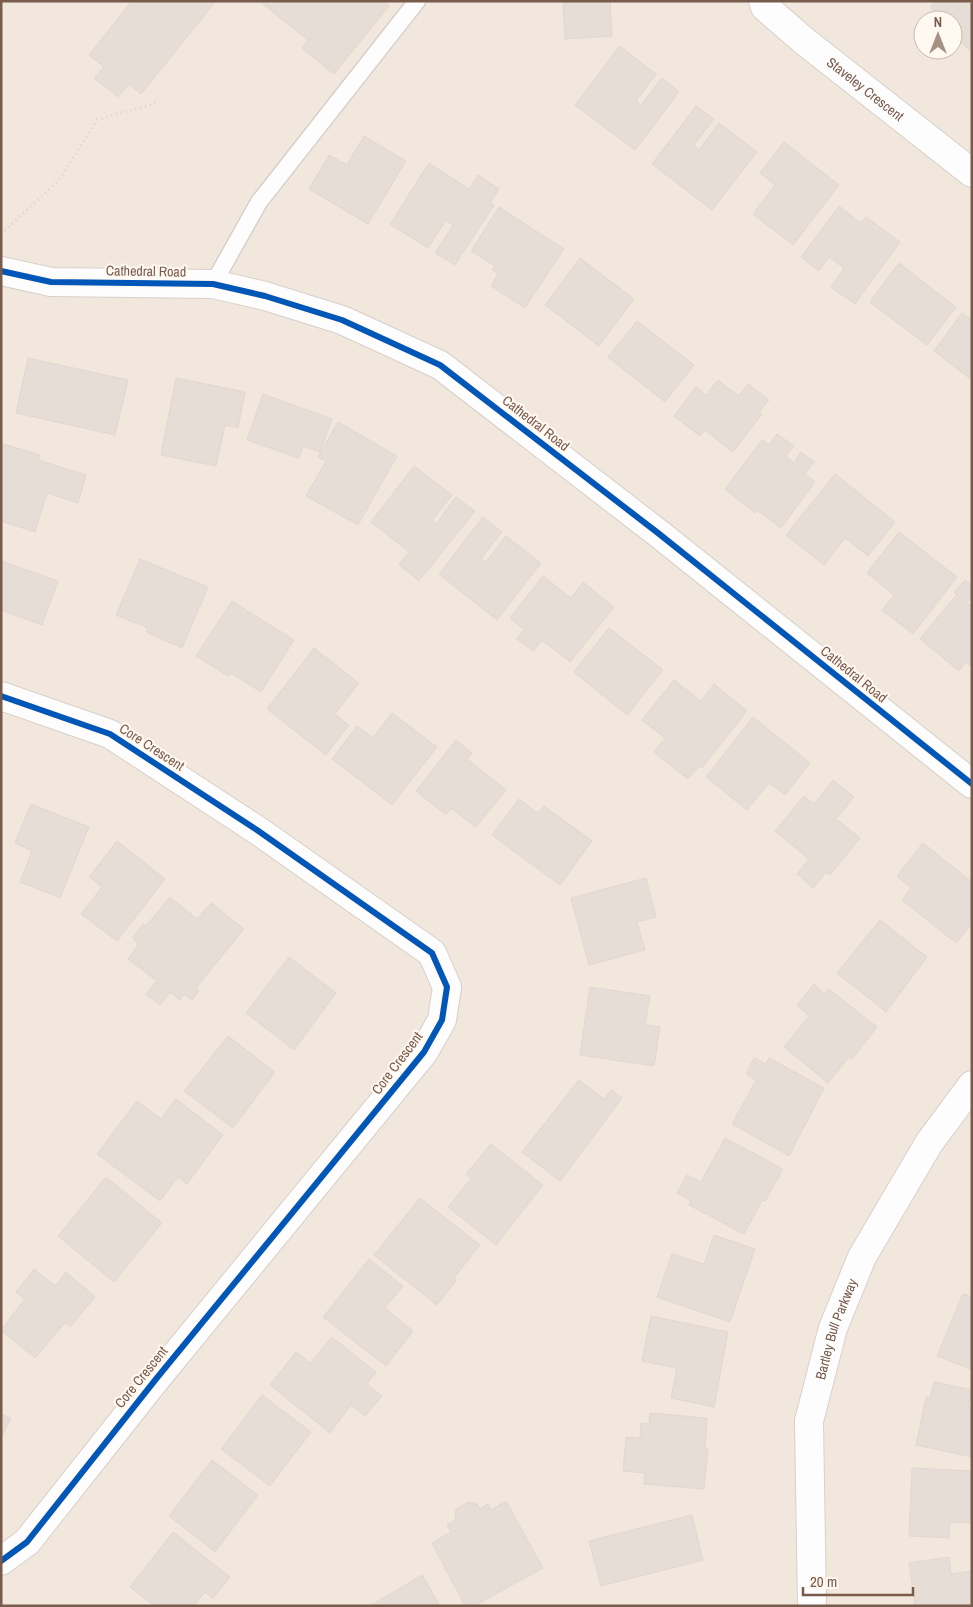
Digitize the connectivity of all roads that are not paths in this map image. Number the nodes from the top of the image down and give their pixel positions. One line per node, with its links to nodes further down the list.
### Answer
1 (417, 1): 5 (lane)
2 (763, 1): 3 (street, Staveley Crescent)
3 (972, 173)
4 (1, 271): 5 (street, Cathedral Road)
5 (213, 284): 7 (street, Cathedral Road)
6 (1, 696): 9 (street, Core Crescent)
7 (972, 784)
8 (972, 1084): 10 (street, Bartley Bull Parkway)
9 (1, 1561)
10 (812, 1606)

